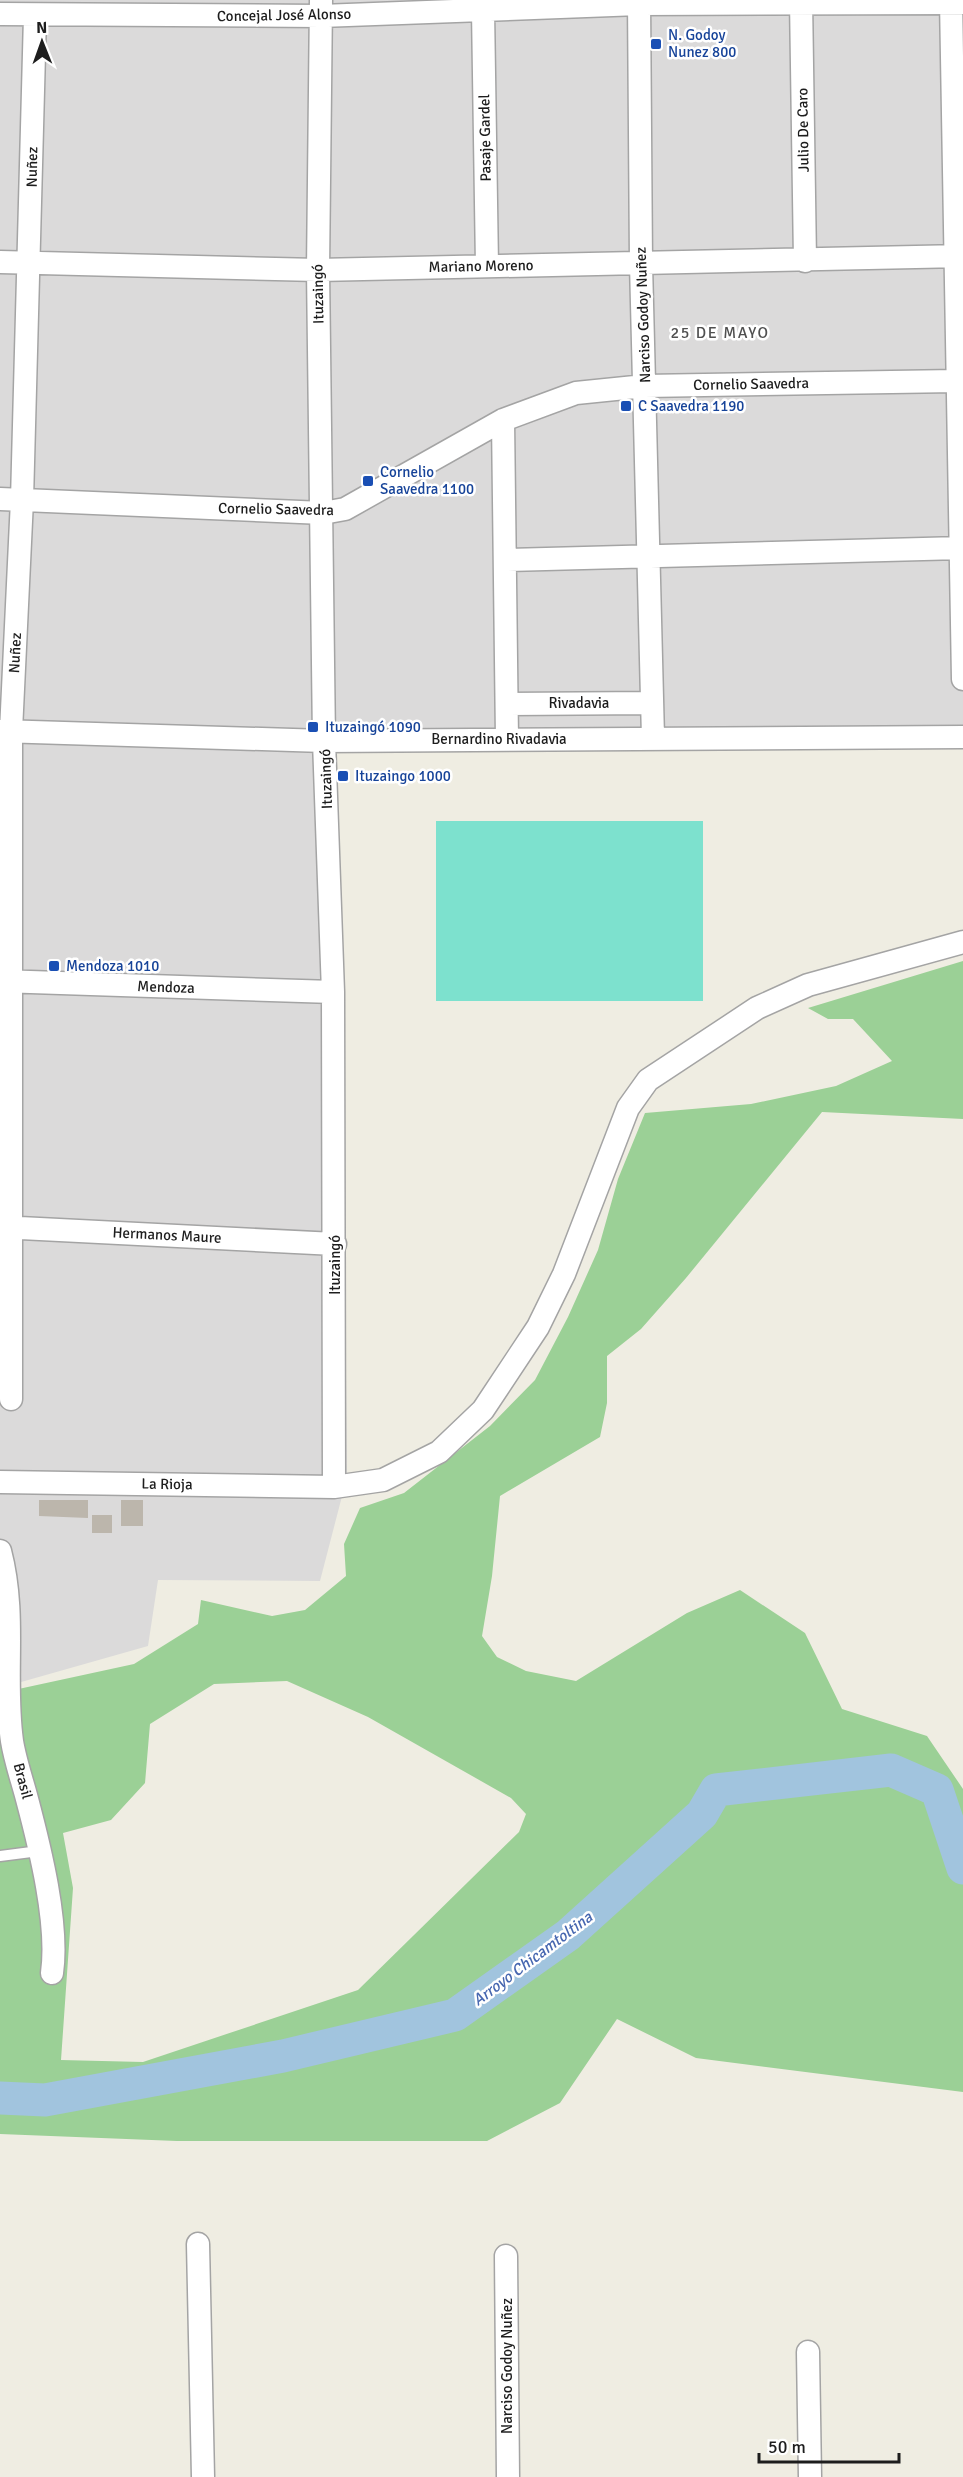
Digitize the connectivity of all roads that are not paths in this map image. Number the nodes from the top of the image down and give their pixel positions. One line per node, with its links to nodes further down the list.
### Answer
1 (639, 2): 2 (street, Concejal José Alonso); 5 (street, Concejal José Alonso); 12 (street, Narciso Godoy Nuñez)
2 (801, 2): 3 (street, Concejal José Alonso); 9 (street, Julio De Caro)
3 (955, 2): 8 (street)
4 (321, 8): 5 (street, Concejal José Alonso); 7 (street, Concejal José Alonso); 14 (street, Ituzaingó)
5 (483, 10): 13 (street, Pasaje Gardel)
6 (0, 14): 7 (street, Concejal José Alonso)
7 (35, 16): 11 (street, Nuñez)
8 (958, 257): 9 (street, Mariano Moreno); 15 (street)
9 (804, 261): 12 (street, Mariano Moreno)
10 (0, 262): 11 (street, Mariano Moreno)
11 (30, 263): 14 (street, Mariano Moreno); 19 (street, Nuñez)
12 (641, 264): 13 (street, Mariano Moreno); 16 (street, Narciso Godoy Nuñez)
13 (487, 266): 14 (street, Mariano Moreno)
14 (318, 270): 20 (street, Ituzaingó)
15 (956, 381): 16 (street, Cornelio Saavedra); 21 (street)
16 (645, 386): 17 (street, Cornelio Saavedra); 22 (street, Narciso Godoy Nuñez)
17 (503, 420): 20 (street, Cornelio Saavedra); 23 (street)
18 (0, 500): 19 (street, Cornelio Saavedra)
19 (22, 500): 20 (street, Cornelio Saavedra); 27 (street, Nuñez)
20 (323, 513): 31 (street, Ituzaingó)
21 (961, 548): 22 (street); 24 (street)
22 (648, 556): 23 (street); 25 (street, Narciso Godoy Nuñez)
23 (505, 560): 26 (street)
24 (963, 679)
25 (652, 703): 26 (street, Rivadavia); 29 (street, Narciso Godoy Nuñez)
26 (507, 704): 30 (street)
27 (6, 731): 31 (street, Bernardino Rivadavia); 33 (street, Nuñez)
28 (963, 737): 29 (street, Bernardino Rivadavia)
29 (653, 738): 30 (street, Bernardino Rivadavia)
30 (507, 739): 31 (street, Bernardino Rivadavia)
31 (324, 741): 34 (street, Ituzaingó)
32 (963, 942): 39 (street, La Rioja)
33 (5, 981): 34 (street, Mendoza); 35 (street, Nuñez)
34 (333, 992): 36 (street, Ituzaingó)
35 (6, 1227): 36 (street, Hermanos Maure); 37 (street, Nuñez)
36 (335, 1244): 39 (street, Ituzaingó)
37 (11, 1399)
38 (0, 1482): 39 (street, La Rioja)
39 (334, 1487)
40 (0, 1551): 41 (street, Brasil)
41 (5, 1703): 42 (street, Brasil)
42 (39, 1851): 43 (lane); 44 (street, Brasil)
43 (0, 1856)
44 (52, 1973)
45 (198, 2244): 48 (street)
46 (506, 2256): 49 (street, Narciso Godoy Nuñez)
47 (808, 2352): 50 (street)
48 (203, 2477)
49 (508, 2477)
50 (810, 2477)

